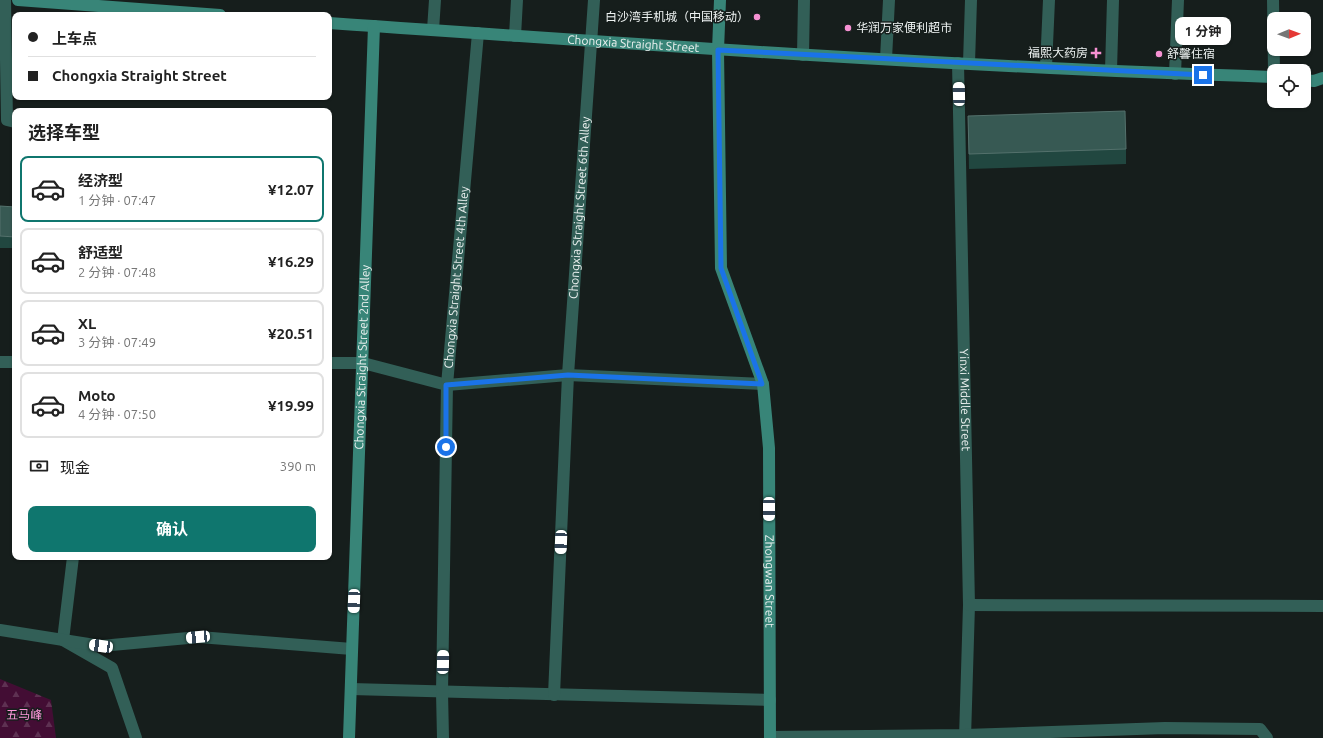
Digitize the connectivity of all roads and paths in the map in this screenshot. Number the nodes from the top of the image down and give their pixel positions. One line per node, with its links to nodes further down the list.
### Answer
1 (5, 0): 32 (street)
2 (18, 0): 14 (street)
3 (434, 0): 17 (street)
4 (517, 0): 19 (street)
5 (594, 0): 20 (street, Chongxia Straight Street 6th Alley)
6 (720, 0): 21 (street, Zhongwan Street)
7 (804, 0): 22 (street)
8 (889, 0): 23 (street)
9 (970, 0): 24 (street, Yinxi Middle Street)
10 (1049, 0): 26 (street)
11 (1113, 0): 27 (street)
12 (1178, 0): 28 (street)
13 (1273, 0): 25 (street)
14 (180, 12)
15 (332, 23): 16 (street, Chongxia Straight Street)
16 (374, 26): 17 (street, Chongxia Straight Street); 36 (street, Chongxia Straight Street 2nd Alley)
17 (433, 30): 18 (street, Chongxia Straight Street)
18 (478, 33): 19 (street, Chongxia Straight Street); 39 (street, Chongxia Straight Street 4th Alley)
19 (515, 36): 20 (street, Chongxia Straight Street)
20 (592, 41): 21 (street, Chongxia Straight Street); 37 (street, Chongxia Straight Street 6th Alley)
21 (718, 50): 22 (street, Chongxia Straight Street); 38 (street, Zhongwan Street)
22 (803, 55): 23 (street, Chongxia Straight Street)
23 (886, 59): 24 (street, Chongxia Straight Street)
24 (964, 63): 26 (street, Chongxia Straight Street); 41 (street, Yinxi Middle Street)
25 (1274, 64)
26 (1046, 67): 27 (street, Chongxia Straight Street)
27 (1111, 70): 28 (street, Chongxia Straight Street)
28 (1174, 74): 29 (street, Chongxia Straight Street)
29 (1267, 77)
30 (1323, 78): 31 (street)
31 (1311, 81)
32 (12, 121)
33 (0, 362): 34 (street)
34 (12, 362)
35 (332, 363): 36 (street)
36 (363, 363): 39 (street); 45 (street, Chongxia Straight Street 2nd Alley)
37 (568, 375): 38 (street); 39 (street); 48 (street, Chongxia Straight Street 6th Alley)
38 (762, 384): 49 (street, Zhongwan Street)
39 (446, 385): 47 (street, Chongxia Straight Street 4th Alley)
40 (73, 560): 44 (street)
41 (969, 605): 42 (street); 50 (street, Yinxi Middle Street)
42 (1323, 606)
43 (0, 630): 44 (street)
44 (63, 640): 45 (street); 51 (street)
45 (352, 649): 46 (street, Chongxia Straight Street 2nd Alley)
46 (351, 689): 47 (street); 52 (street, Chongxia Straight Street 2nd Alley)
47 (442, 692): 48 (street); 53 (street, Chongxia Straight Street 4th Alley)
48 (554, 695): 49 (street)
49 (770, 700): 54 (street, Zhongwan Street)
50 (965, 736): 54 (street); 55 (street)
51 (136, 738)
52 (349, 738)
53 (443, 738)
54 (770, 738)
55 (1267, 738)

